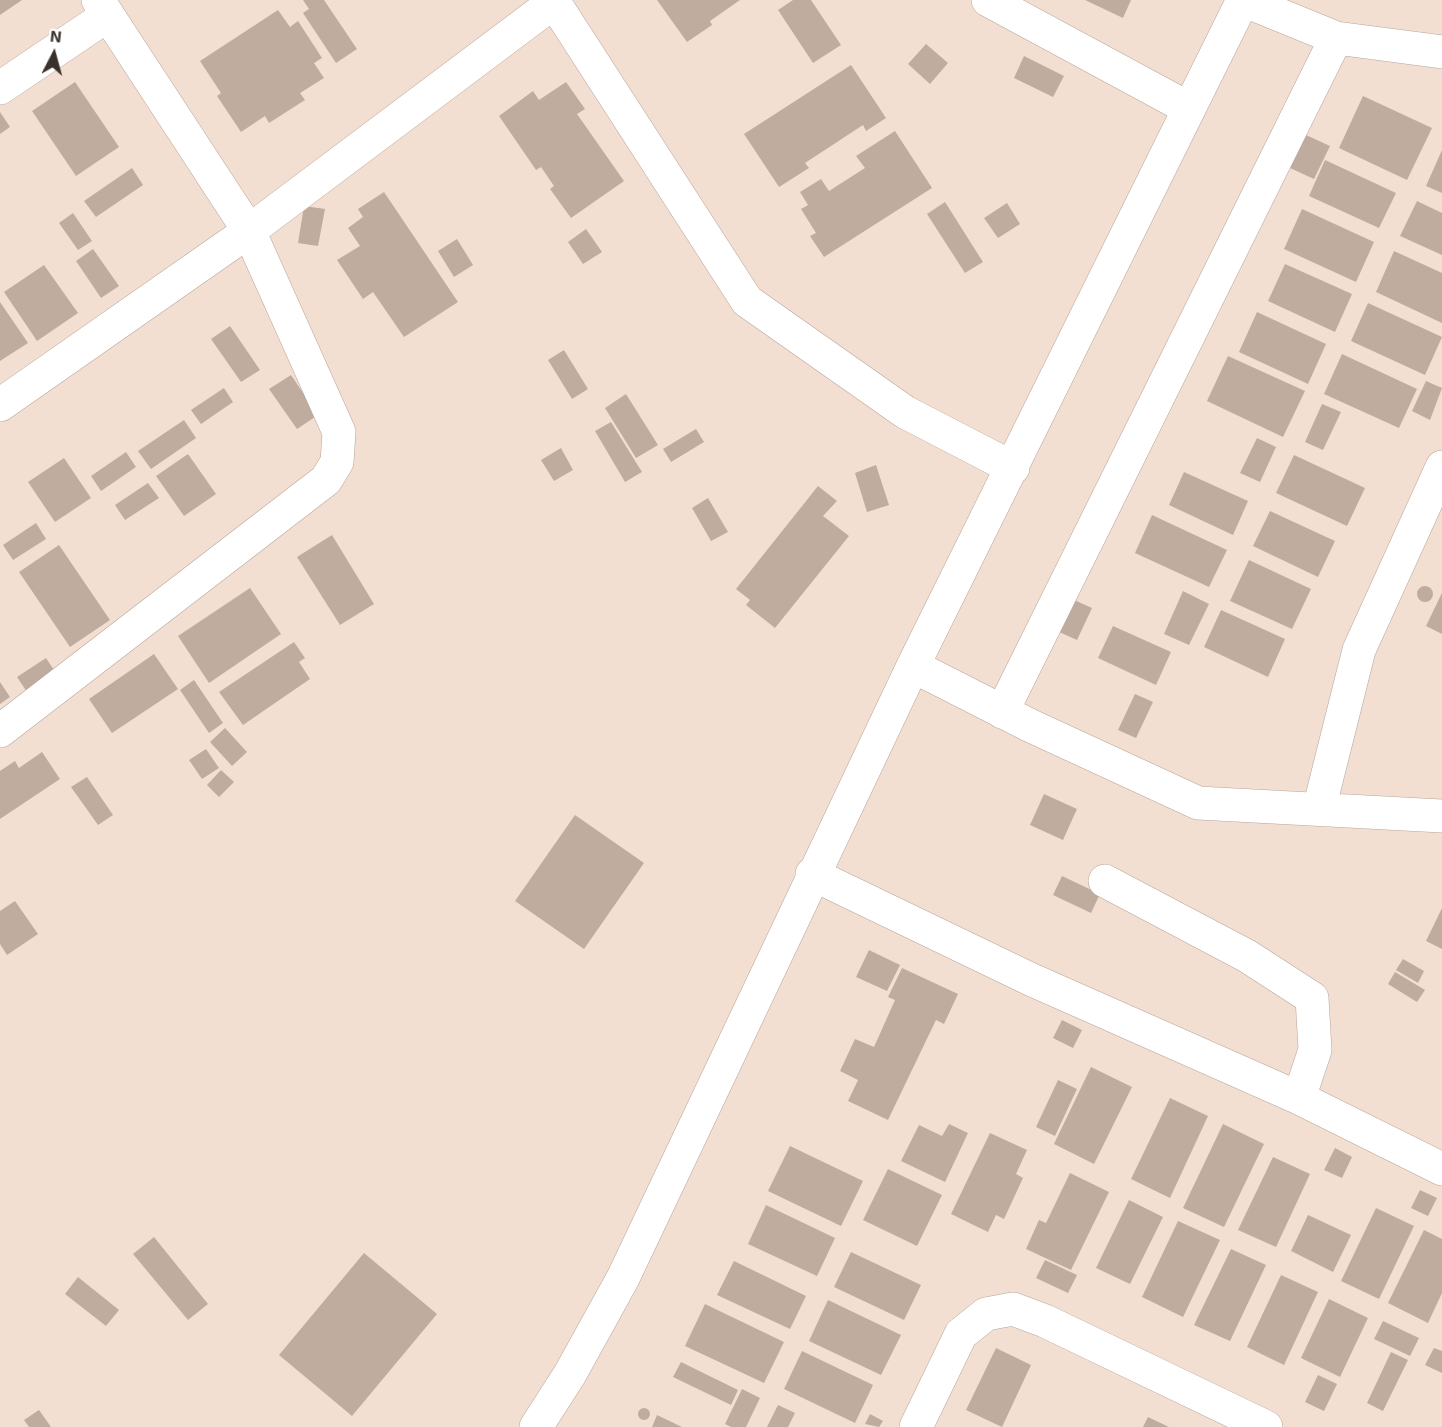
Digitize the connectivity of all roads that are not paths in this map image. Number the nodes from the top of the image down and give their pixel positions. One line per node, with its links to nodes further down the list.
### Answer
1 (988, 0): 8 (street)
2 (1243, 0): 5 (street); 8 (street)
3 (554, 1): 9 (street); 12 (street)
4 (103, 8): 7 (street); 9 (street)
5 (1336, 38): 6 (street); 14 (street)
6 (1442, 52)
7 (0, 88)
8 (1188, 108): 12 (street)
9 (249, 231): 10 (street); 15 (street)
10 (0, 405)
11 (1442, 466): 16 (street)
12 (1013, 468): 13 (street)
13 (913, 666): 14 (street); 18 (street)
14 (1002, 712): 16 (street)
15 (0, 731)
16 (1319, 809): 17 (street)
17 (1442, 816)
18 (812, 874): 20 (street); 22 (street)
19 (1105, 881): 20 (street)
20 (1299, 1098): 21 (street)
21 (1442, 1169)
22 (536, 1427)
23 (916, 1427): 24 (street)
24 (1266, 1427)

